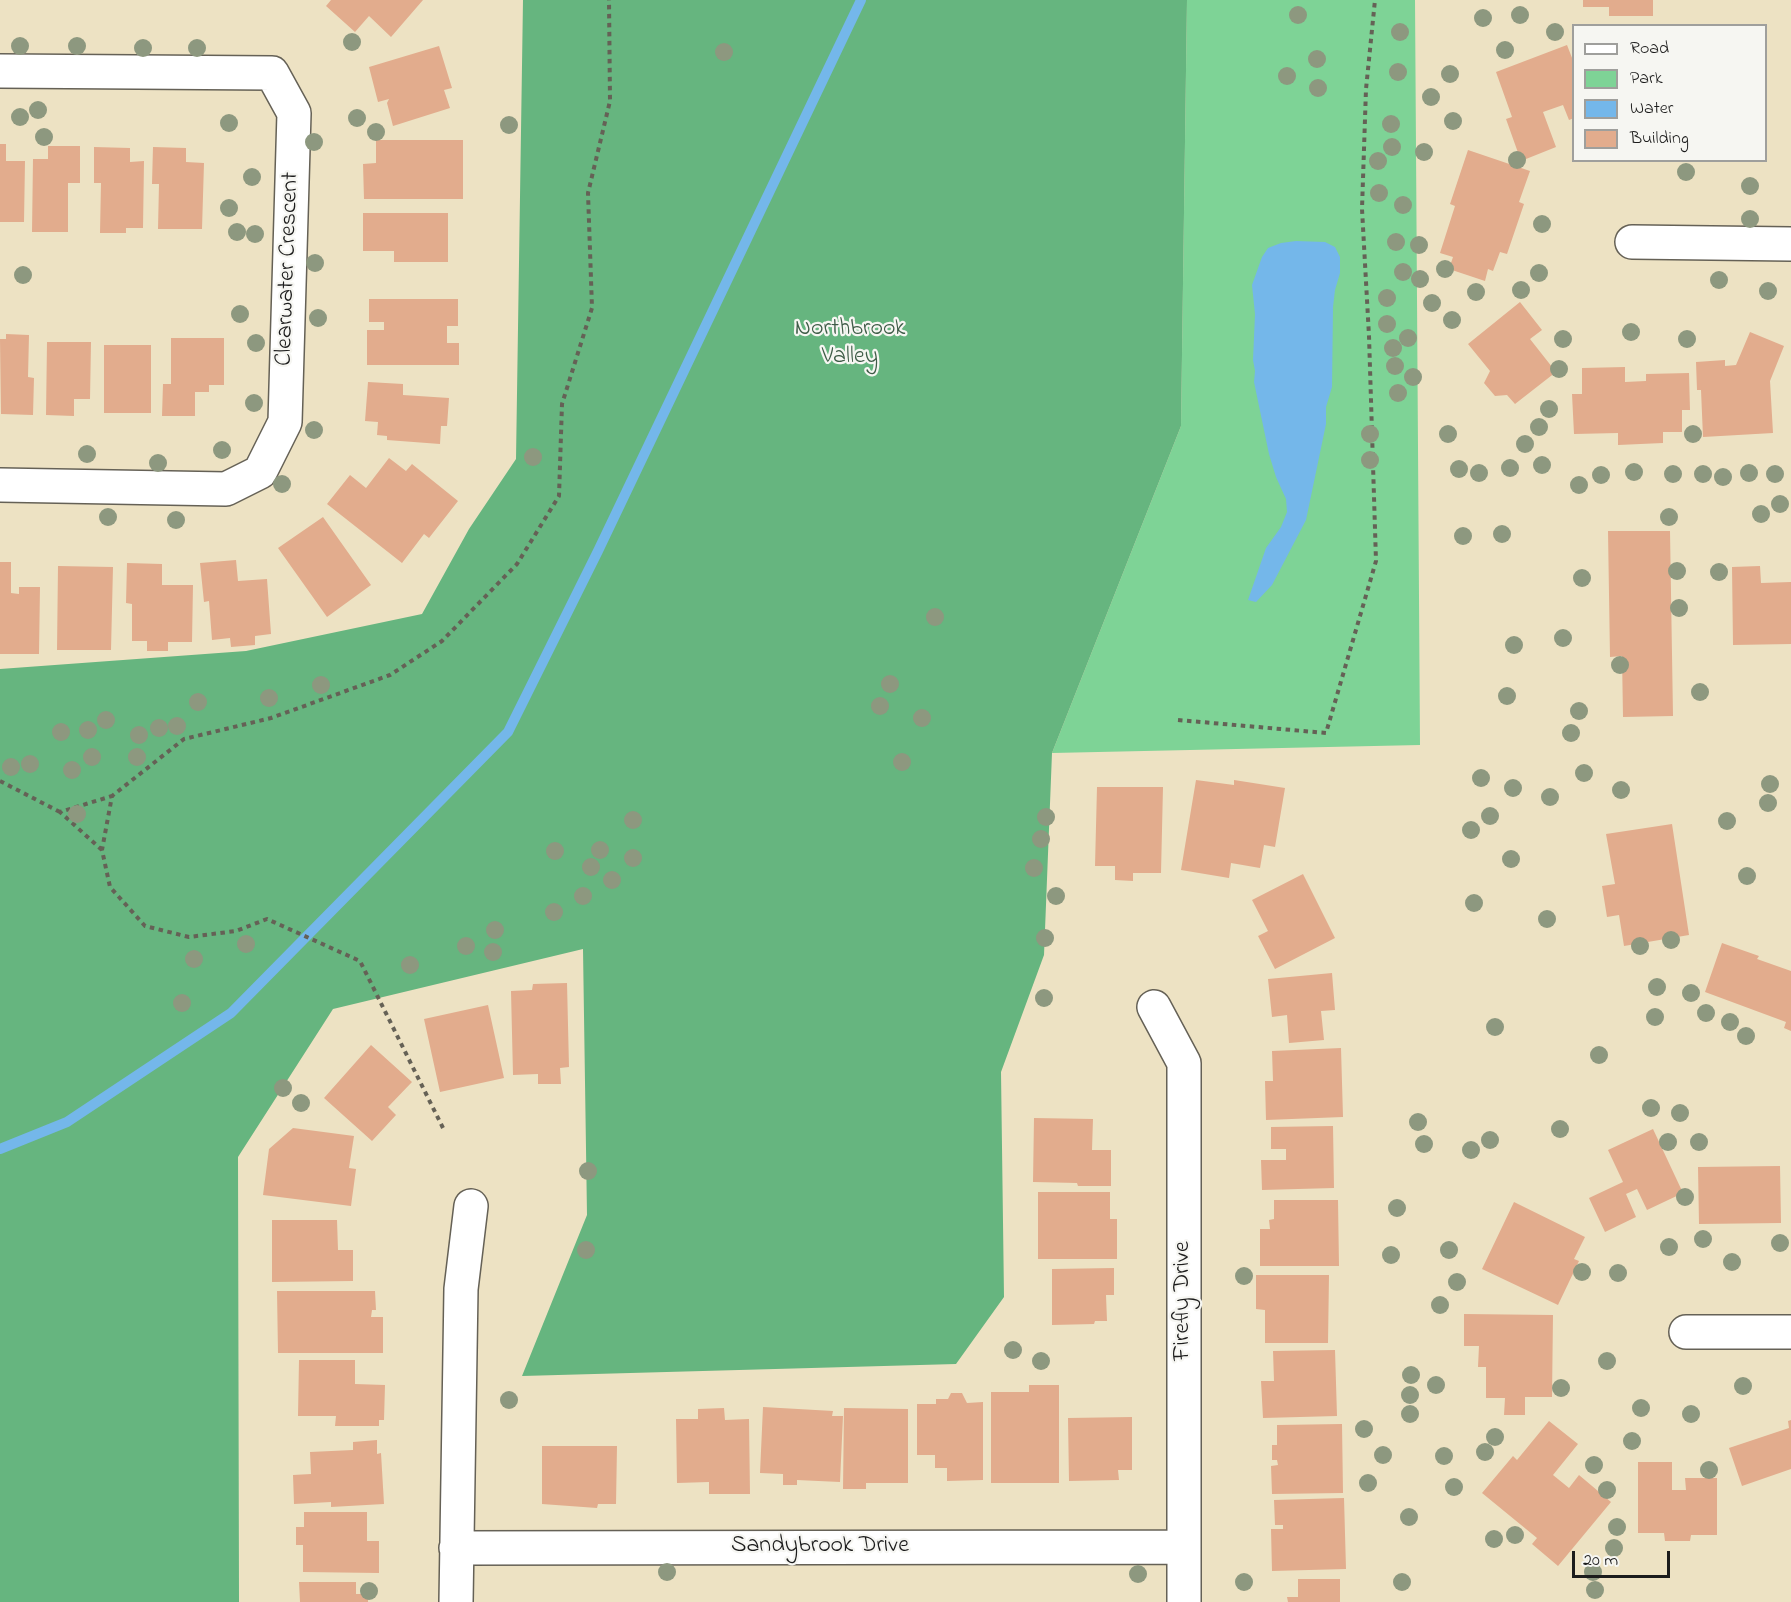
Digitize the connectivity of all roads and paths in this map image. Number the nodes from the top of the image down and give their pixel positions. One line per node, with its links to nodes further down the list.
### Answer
1 (609, 0): 9 (path)
2 (1375, 0): 7 (path)
3 (0, 71): 6 (street, Clearwater Crescent)
4 (1632, 242): 5 (street)
5 (1791, 244)
6 (0, 485)
7 (1178, 720)
8 (0, 781): 10 (path)
9 (112, 796): 10 (path); 11 (path)
10 (60, 812): 11 (path)
11 (102, 850): 13 (path)
12 (1154, 1006): 17 (street, Firefly Drive)
13 (443, 1128)
14 (471, 1206): 18 (street)
15 (1686, 1332): 16 (street)
16 (1791, 1332)
17 (1184, 1547): 18 (street, Sandybrook Drive); 20 (street, Firefly Drive)
18 (456, 1548): 19 (street)
19 (456, 1602)
20 (1184, 1602)

